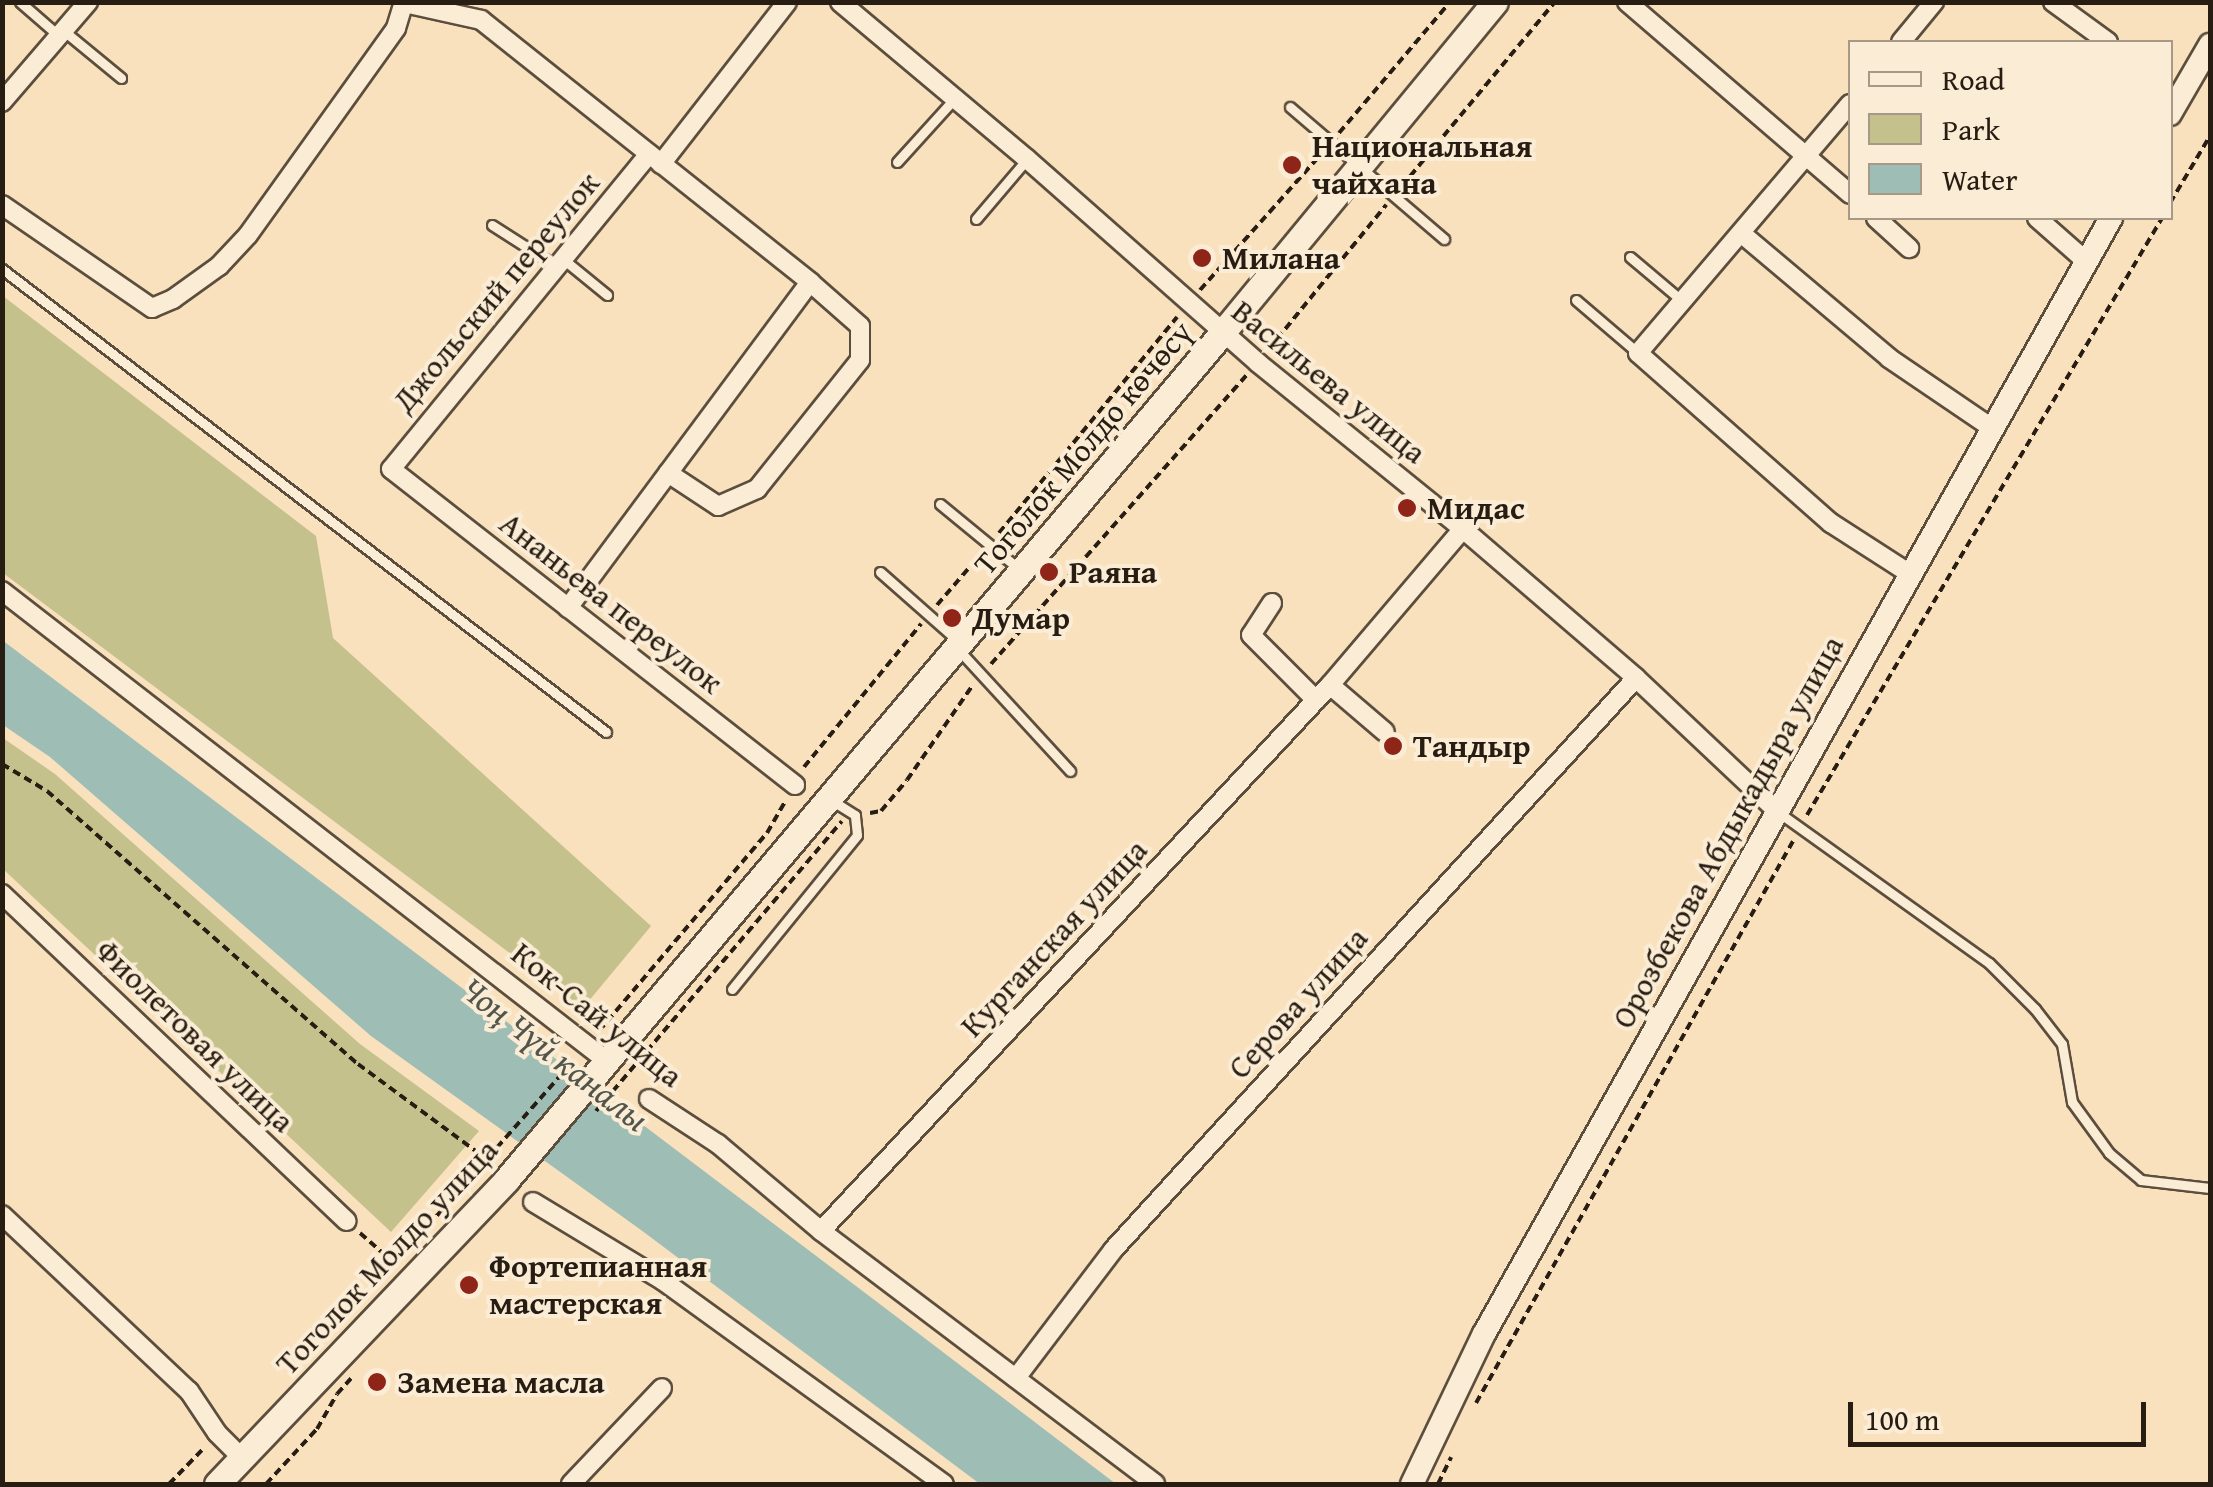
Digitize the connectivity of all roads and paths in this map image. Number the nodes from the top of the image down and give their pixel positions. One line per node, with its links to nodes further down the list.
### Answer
1 (20, 2): 12 (lane)
2 (88, 2): 12 (street)
3 (787, 2): 25 (street, Джольский переулок)
4 (840, 2): 17 (street, Васильева улица)
5 (1450, 2): 23 (path)
6 (1496, 2): 28 (main road, Тоголок Молдо көчөсү)
7 (1554, 2): 30 (path)
8 (1627, 2): 24 (street)
9 (1934, 2): 13 (street)
10 (2053, 2): 14 (street)
11 (404, 3): 25 (street); 32 (street)
12 (62, 34): 16 (lane); 19 (street)
13 (1903, 40)
14 (2105, 40)
15 (2210, 44): 18 (street)
16 (121, 78)
17 (954, 98): 26 (street, Васильева улица); 27 (lane)
18 (2174, 99)
19 (2, 102)
20 (1848, 106): 24 (street)
21 (1290, 107): 23 (lane)
22 (2210, 136): 31 (path)
23 (1332, 141): 28 (lane); 50 (path)
24 (1808, 155): 29 (street); 39 (street)
25 (655, 159): 44 (street, Джольский переулок); 46 (street)
26 (1027, 159): 33 (lane); 50 (street, Васильева улица)
27 (896, 162)
28 (1361, 164): 30 (lane); 51 (main road, Тоголок Молдо көчөсү)
29 (1848, 192)
30 (1394, 196): 40 (lane); 53 (path)
31 (2173, 198)
32 (2, 205)
33 (976, 219)
34 (1878, 220): 41 (street)
35 (2039, 220): 43 (street)
36 (2110, 220): 43 (street, Орозбекова Абдыкадыра улица)
37 (2161, 220): 80 (path)
38 (492, 225): 44 (lane)
39 (1742, 234): 49 (street); 54 (street)
40 (1444, 240)
41 (1909, 248)
42 (1630, 257): 49 (lane)
43 (2086, 261): 54 (street, Орозбекова Абдыкадыра улица)
44 (559, 262): 47 (lane); 55 (street, Джольский переулок)
45 (2, 269): 72 (lane)
46 (810, 282): 56 (street); 56 (street)
47 (607, 295)
48 (1576, 300): 52 (lane)
49 (1683, 302): 52 (street)
50 (1188, 304): 51 (street, Васильева улица); 59 (path)
51 (1222, 334): 53 (street, Васильева улица); 60 (main road, Тоголок Молдо көчөсү)
52 (1638, 354): 62 (street)
53 (1258, 364): 58 (street, Васильева улица); 68 (path)
54 (1992, 428): 62 (street, Орозбекова Абдыкадыра улица)
55 (390, 469): 65 (street, Ананьева переулок)
56 (668, 474): 65 (street)
57 (940, 504): 59 (lane)
58 (1463, 529): 69 (street, Васильева улица); 70 (street, Курганская улица)
59 (990, 544): 60 (lane); 66 (path)
60 (1022, 570): 67 (main road, Тоголок Молдо көчөсү)
61 (880, 572): 66 (lane)
62 (1910, 574): 78 (street, Орозбекова Абдыкадыра улица)
63 (2, 591): 83 (street, Кок-Сай улица)
64 (1272, 603): 71 (street)
65 (568, 608): 76 (street, Ананьева переулок)
66 (930, 614): 67 (lane); 76 (path)
67 (958, 645): 68 (lane); 77 (main road, Тоголок Молдо көчөсү)
68 (981, 675): 75 (lane); 79 (path)
69 (1636, 678): 78 (street, Васильева улица); 94 (street, Серова улица)
70 (1330, 685): 71 (street, Курганская улица); 73 (street)
71 (1316, 700): 90 (street, Курганская улица)
72 (606, 732)
73 (1386, 732)
74 (2, 764): 85 (path)
75 (1070, 771)
76 (795, 785): 83 (path)
77 (828, 799): 79 (lane); 83 (main road, Тоголок Молдо көчөсү)
78 (1777, 811): 80 (lane); 106 (street, Орозбекова Абдыкадыра улица)
79 (855, 816): 82 (lane); 83 (path)
80 (1802, 825): 86 (lane); 96 (path)
81 (2, 894): 89 (street, Фиолетовая улица)
82 (732, 989)
83 (603, 1065): 85 (path); 99 (main road, Тоголок Молдо улица)
84 (649, 1098): 90 (street, Кок-Сай улица)
85 (488, 1161): 91 (path)
86 (2210, 1188)
87 (533, 1202): 104 (street)
88 (2, 1215): 97 (street)
89 (346, 1221): 92 (path)
90 (821, 1231): 94 (street, Кок-Сай улица)
91 (408, 1248)
92 (394, 1263)
93 (361, 1367): 102 (path)
94 (1016, 1378): 105 (street, Кок-Сай улица)
95 (662, 1388): 103 (street)
96 (1469, 1416)
97 (217, 1434): 99 (street); 100 (path)
98 (1454, 1450): 107 (path)
99 (242, 1458): 101 (main road, Тоголок Молдо улица)
100 (169, 1484)
101 (217, 1484)
102 (266, 1484)
103 (570, 1484)
104 (944, 1484)
105 (1155, 1484)
106 (1412, 1484)
107 (1438, 1484)

